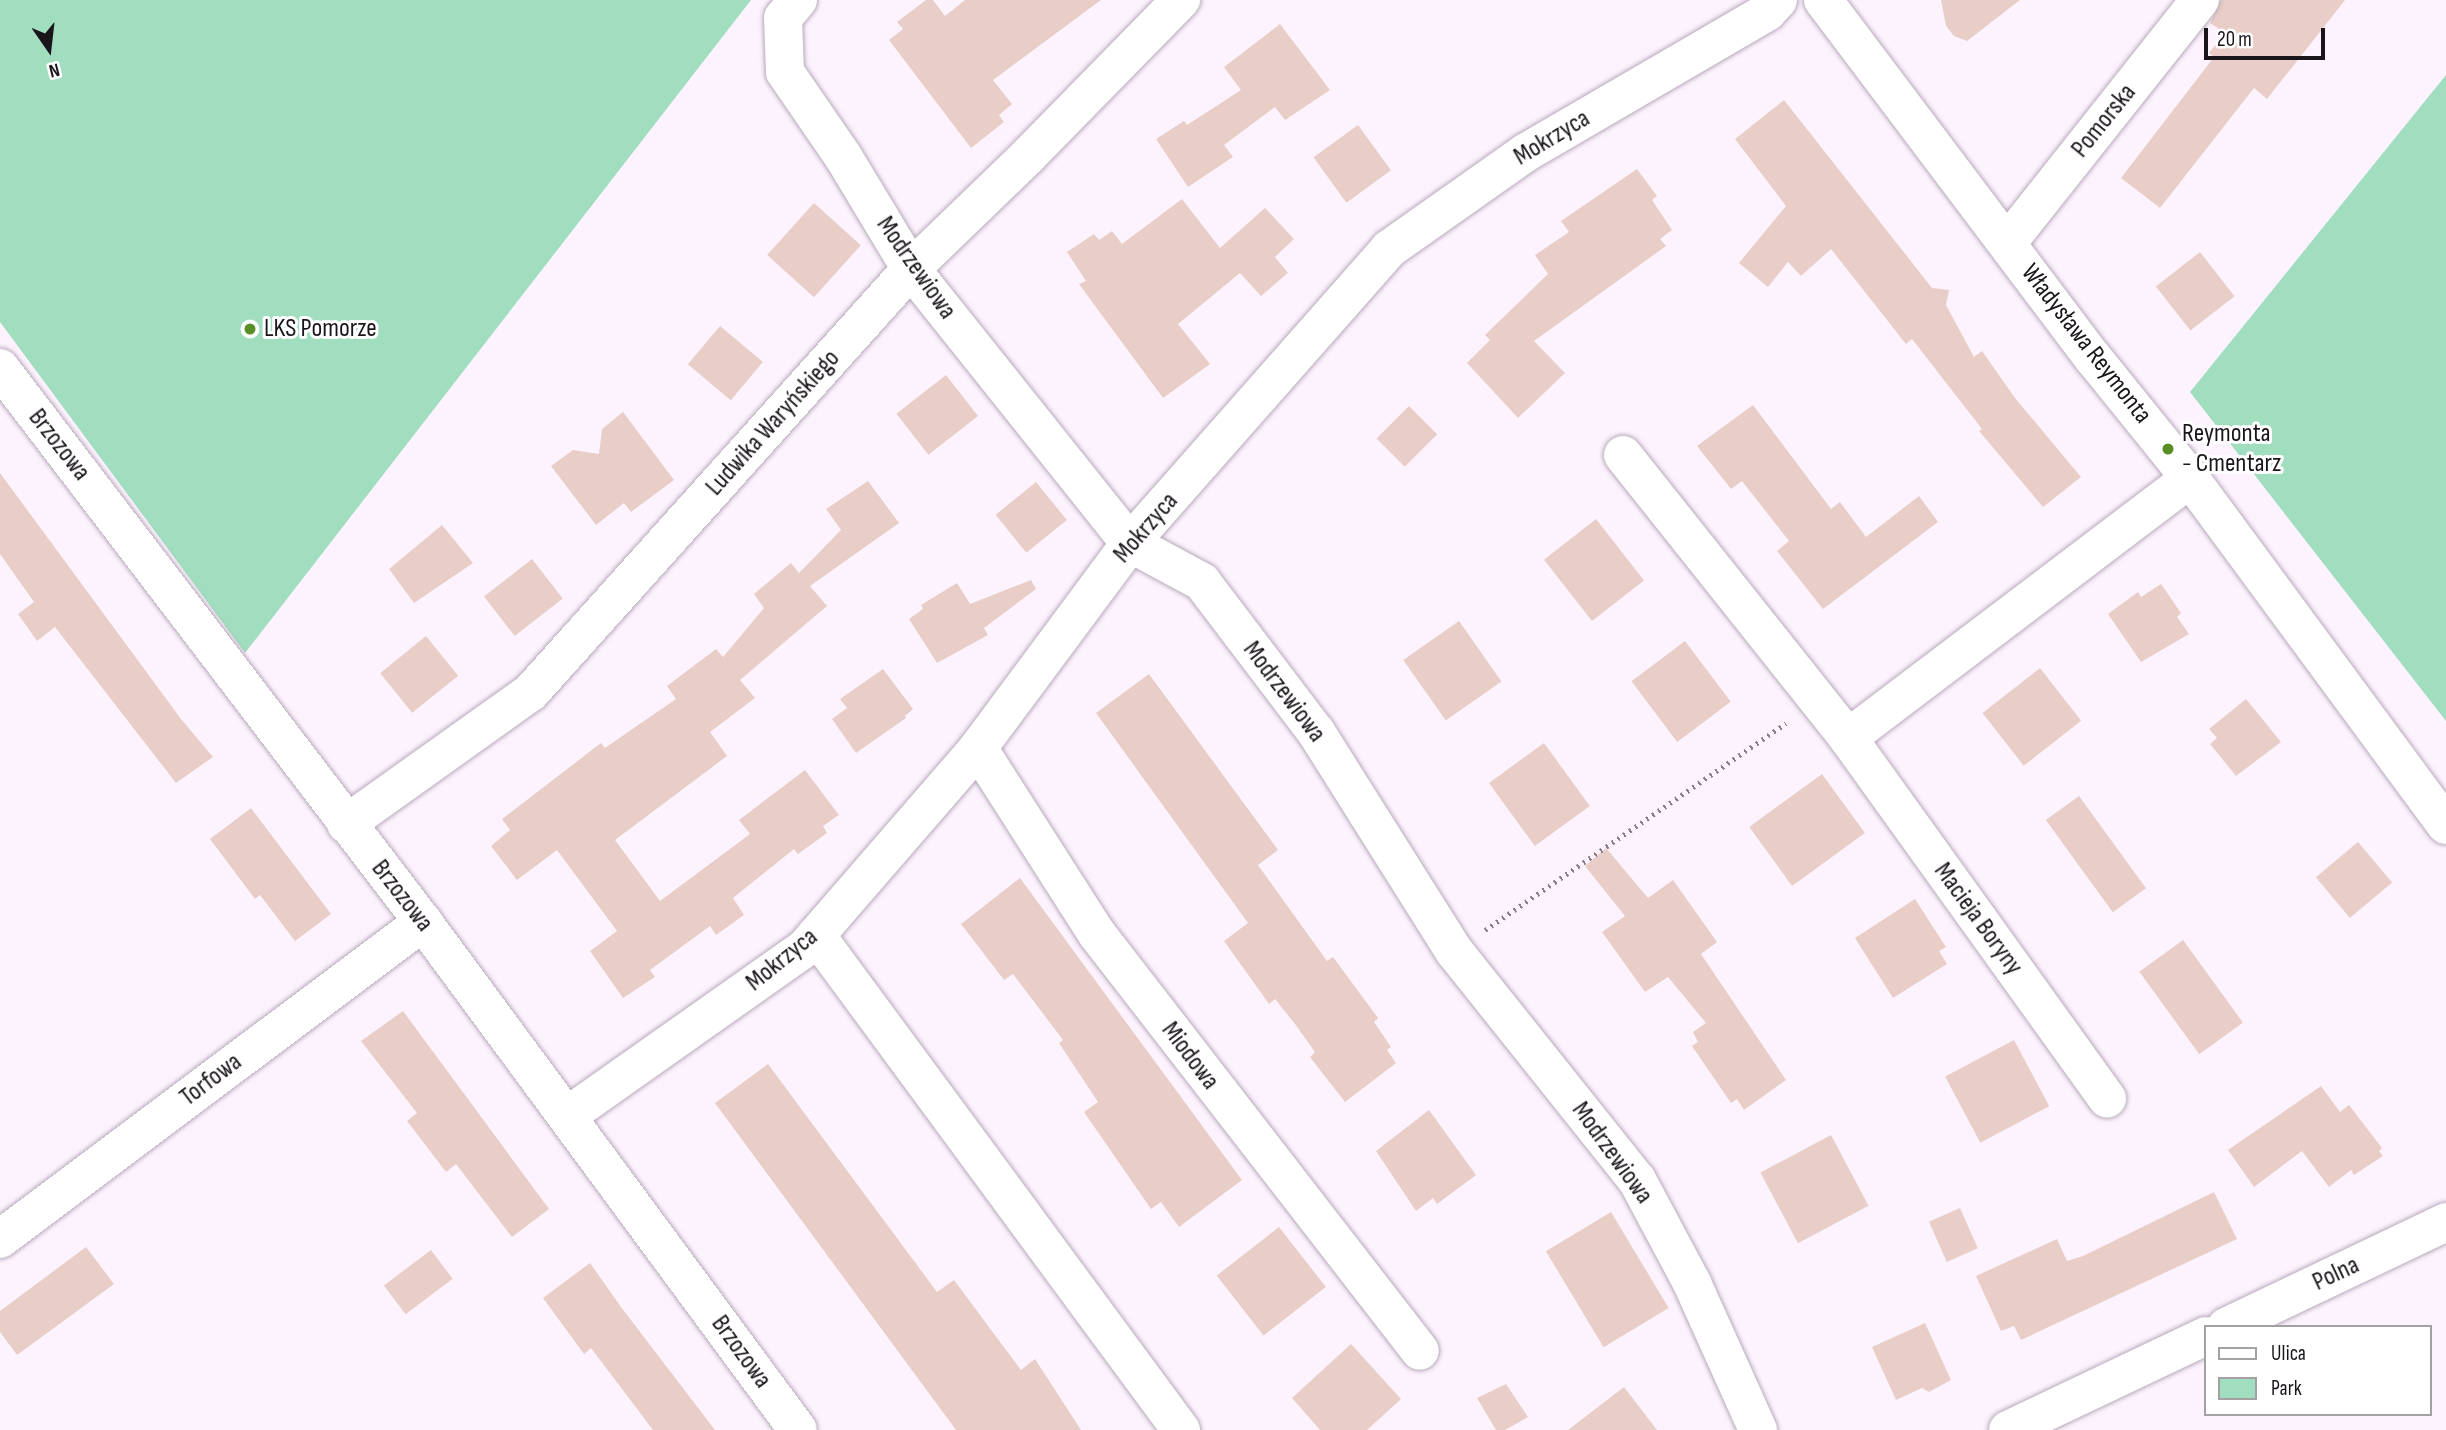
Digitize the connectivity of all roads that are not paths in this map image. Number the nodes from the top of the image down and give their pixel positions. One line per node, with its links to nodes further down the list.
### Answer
1 (798, 0): 7 (street, Modrzewiowa)
2 (1181, 0): 7 (street, Ludwika Waryńskiego)
3 (1779, 0): 11 (street, Mokrzyca)
4 (1823, 0): 6 (street, Władysława Reymonta)
5 (2200, 0): 6 (street, Pomorska)
6 (2008, 242): 10 (street, Władysława Reymonta)
7 (911, 269): 11 (street, Modrzewiowa); 14 (street, Ludwika Waryńskiego)
8 (0, 368): 14 (street, Brzozowa)
9 (1623, 455): 12 (street, Macieja Boryny)
10 (2190, 478): 12 (street); 15 (street, Władysława Reymonta)
11 (1130, 543): 13 (street, Mokrzyca); 27 (street, Modrzewiowa)
12 (1848, 738): 18 (street, Macieja Boryny)
13 (978, 748): 17 (street, Mokrzyca); 24 (street, Miodowa)
14 (346, 824): 16 (street, Brzozowa)
15 (2446, 825)
16 (423, 922): 19 (street, Brzozowa); 21 (street, Torfowa)
17 (816, 935): 19 (street, Mokrzyca); 26 (street)
18 (2107, 1099)
19 (567, 1116): 25 (street, Brzozowa)
20 (2446, 1222): 22 (street, Polna)
21 (0, 1239)
22 (2230, 1325)
23 (2204, 1337): 28 (street)
24 (1420, 1351)
25 (798, 1430)
26 (1181, 1430)
27 (1758, 1430)
28 (2008, 1430)

